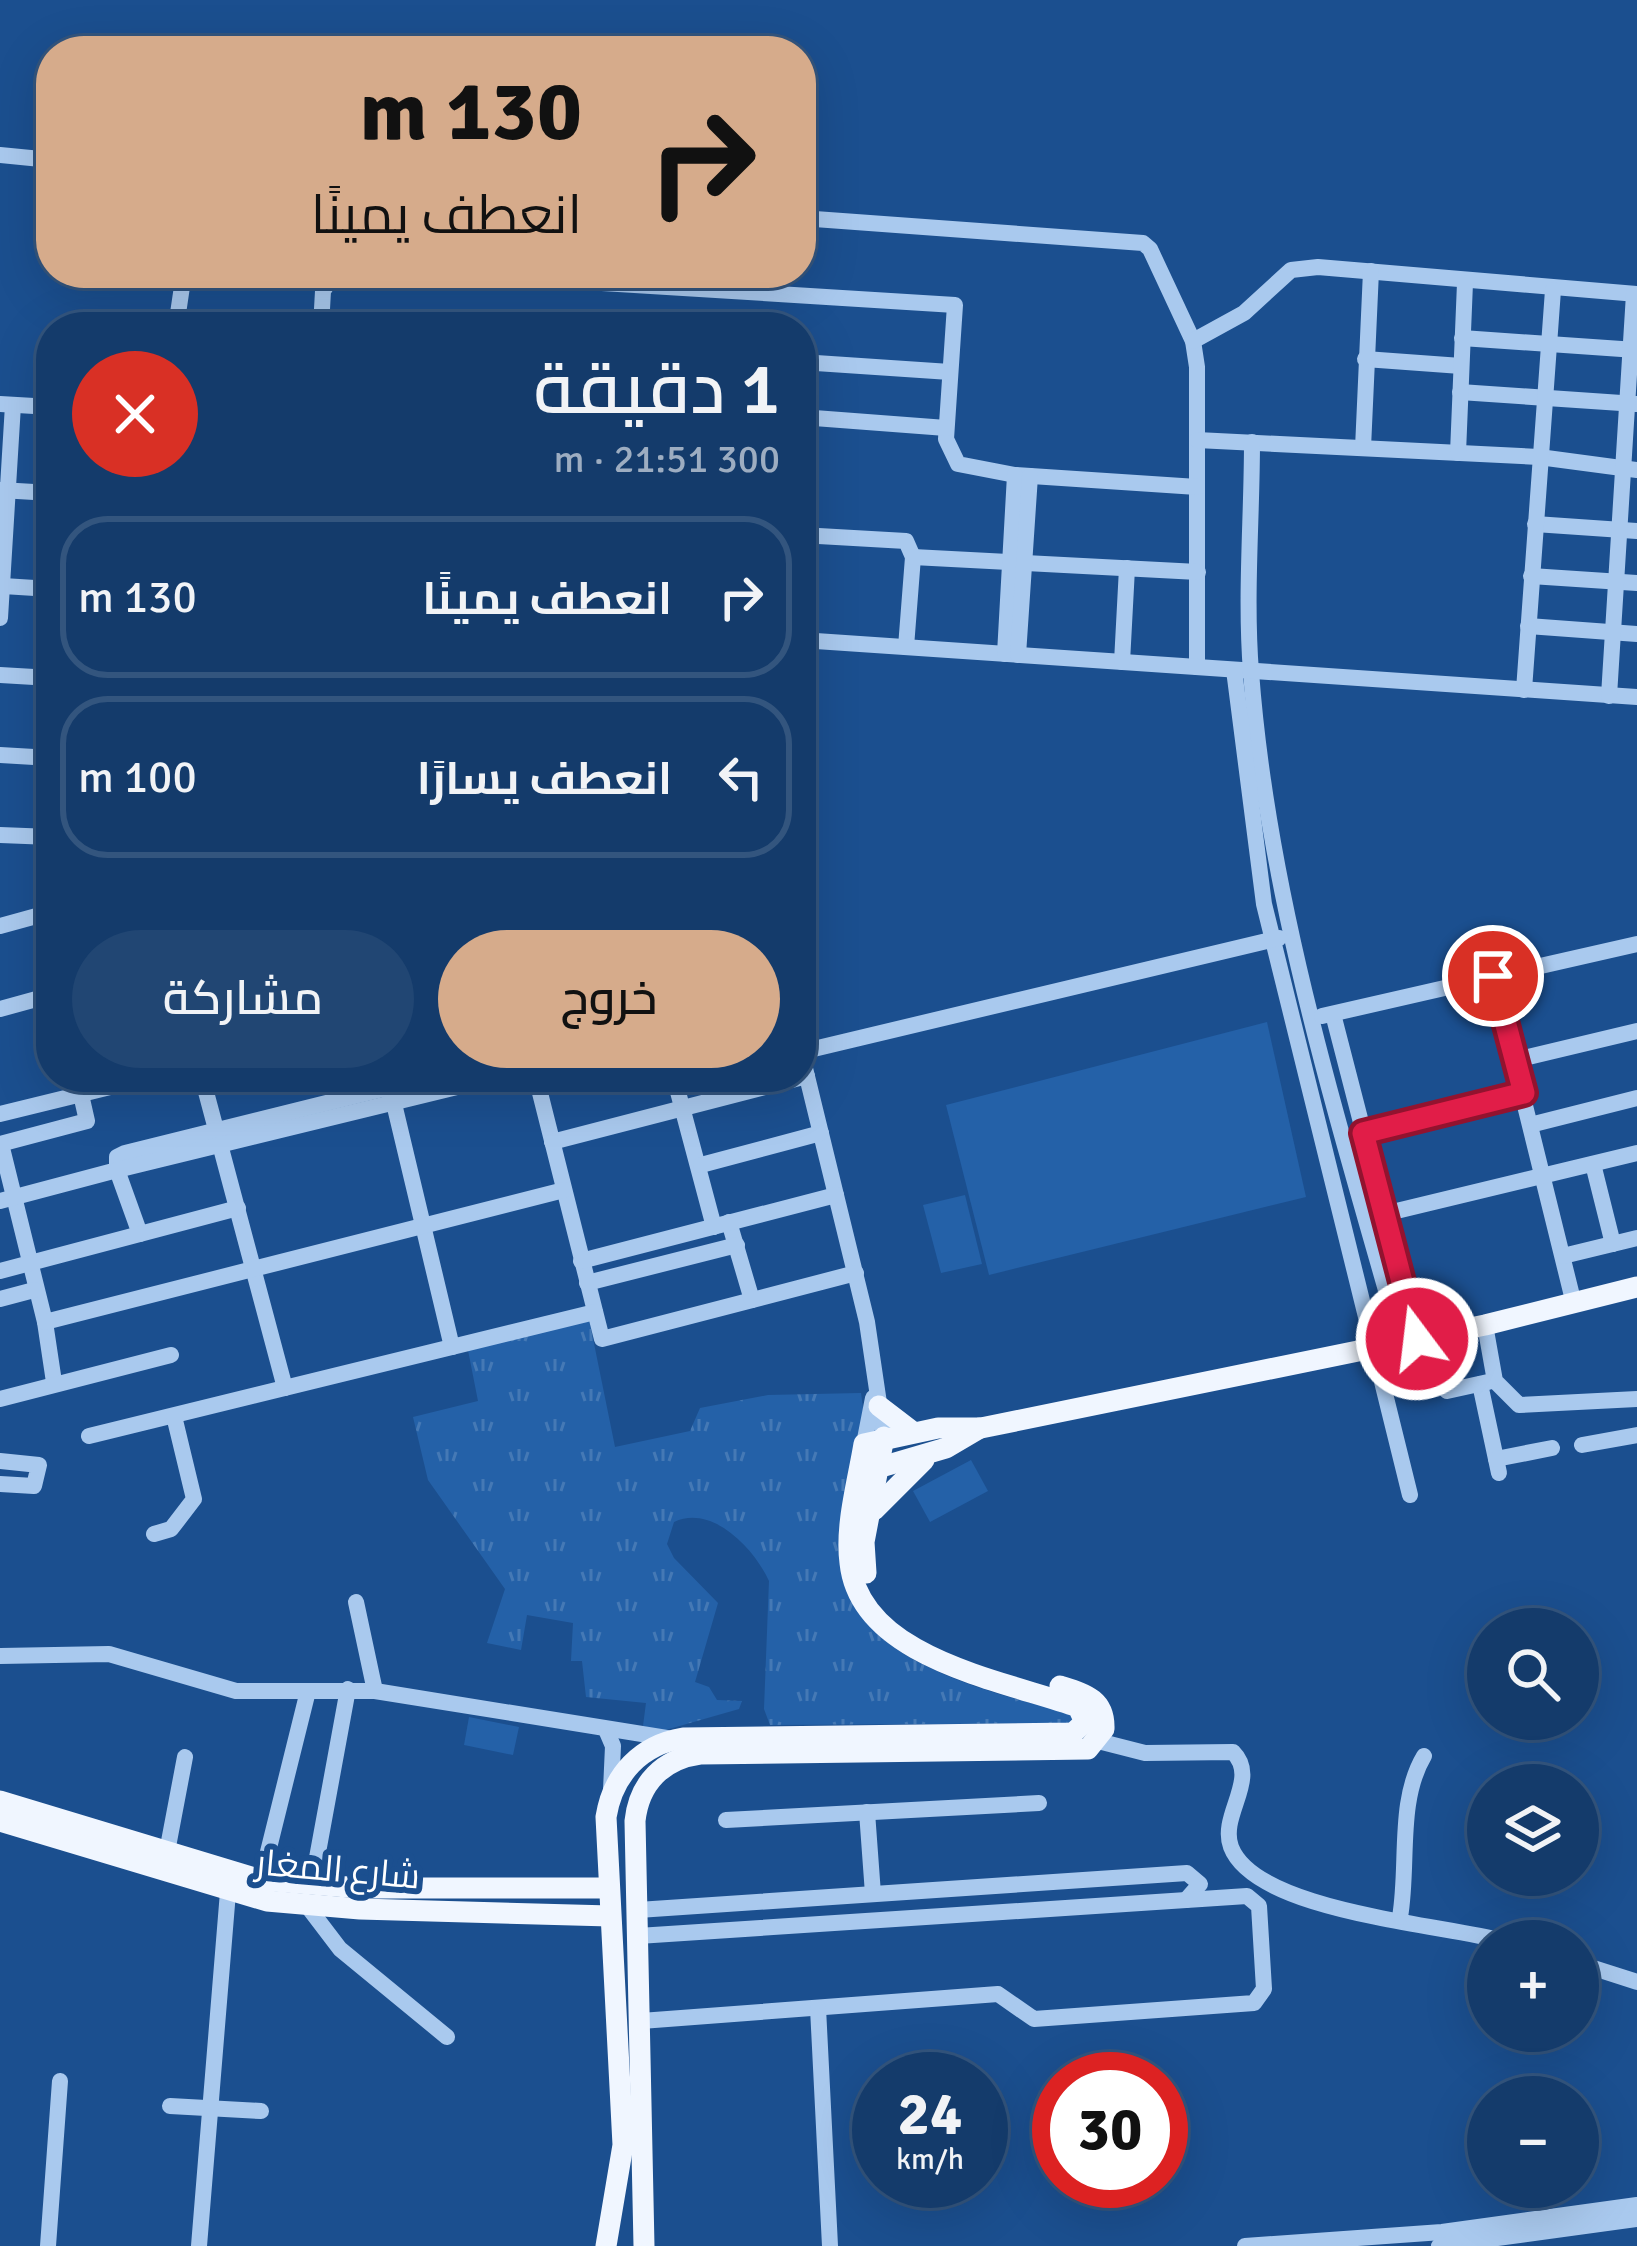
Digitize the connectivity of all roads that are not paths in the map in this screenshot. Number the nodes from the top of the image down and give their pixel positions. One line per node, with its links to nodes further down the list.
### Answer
1 (0, 155): 2 (street)
2 (36, 159)
3 (816, 219): 10 (street)
4 (1370, 271): 5 (street); 10 (street); 13 (street)
5 (1465, 283): 7 (street); 9 (street)
6 (738, 288): 16 (street)
7 (1553, 290): 8 (street); 11 (street)
8 (1635, 294): 12 (street)
9 (1462, 338): 11 (street); 15 (street)
10 (1193, 341): 24 (street)
11 (1547, 344): 12 (street); 18 (street)
12 (1634, 350): 20 (street)
13 (1365, 359): 15 (street); 26 (street)
14 (816, 363): 16 (street)
15 (1461, 366): 17 (street)
16 (950, 372): 22 (street)
17 (1460, 392): 18 (street); 27 (street)
18 (1543, 398): 20 (street); 28 (street)
19 (7, 404): 23 (street)
20 (1632, 404): 29 (street)
21 (816, 418): 22 (street)
22 (946, 428): 30 (street)
23 (6, 440): 32 (street)
24 (1197, 440): 25 (street); 31 (street)
25 (1252, 442): 26 (street); 56 (street)
26 (1363, 448): 27 (street)
27 (1458, 453): 28 (street)
28 (1539, 457): 29 (street); 34 (street)
29 (1630, 470): 35 (street)
30 (1023, 476): 31 (street); 39 (street)
31 (1197, 487): 41 (street)
32 (4, 490): 33 (street); 37 (street)
33 (36, 492)
34 (1535, 524): 35 (street); 42 (street)
35 (1628, 530): 43 (street)
36 (816, 536): 38 (street)
37 (2, 547): 45 (street)
38 (913, 556): 39 (street); 52 (street)
39 (1018, 562): 40 (street); 53 (street)
40 (1127, 568): 41 (street); 54 (street)
41 (1198, 572): 55 (street)
42 (1531, 576): 43 (street); 48 (street)
43 (1616, 582): 44 (street); 49 (street)
44 (1637, 583)
45 (2, 586): 46 (street); 47 (street)
46 (36, 588)
47 (0, 618)
48 (1528, 626): 49 (street); 59 (street)
49 (1613, 633): 50 (street); 60 (street)
50 (1637, 634)
51 (816, 641): 52 (street)
52 (906, 647): 53 (street)
53 (1011, 654): 54 (street)
54 (1122, 662): 55 (street)
55 (1197, 667): 56 (street)
56 (1243, 670): 59 (street); 68 (street); 69 (street)
57 (0, 675): 58 (street)
58 (36, 677)
59 (1524, 690): 60 (street)
60 (1609, 695): 61 (street)
61 (1637, 698)
62 (0, 755): 63 (street)
63 (36, 757)
64 (36, 836): 65 (street)
65 (0, 838)
66 (36, 916): 67 (street)
67 (0, 926)
68 (1292, 935): 69 (street); 75 (street)
69 (1272, 940): 77 (street); 132 (street)
70 (1637, 944): 71 (street)
71 (1493, 976): 74 (street); 78 (street)
72 (36, 999): 73 (street)
73 (0, 1009)
74 (1333, 1014): 75 (street); 94 (street)
75 (1313, 1018): 96 (street)
76 (1637, 1031): 78 (street)
77 (816, 1048)
78 (1516, 1060): 88 (street)
79 (63, 1092): 91 (street)
80 (82, 1092): 98 (street)
81 (206, 1092): 95 (street)
82 (376, 1092): 95 (street)
83 (391, 1092): 109 (street)
84 (539, 1092): 97 (street)
85 (678, 1092): 90 (street)
86 (744, 1092): 90 (street)
87 (811, 1092): 93 (street)
88 (1524, 1093): 92 (street); 94 (street)
89 (1637, 1098): 92 (street)
90 (682, 1108): 97 (street); 101 (street)
91 (0, 1114)
92 (1534, 1124): 103 (street)
93 (821, 1133): 101 (street); 105 (street)
94 (1363, 1133): 96 (street); 108 (street)
95 (219, 1137): 102 (street); 107 (street)
96 (1343, 1138): 130 (street)
97 (552, 1142): 104 (street)
98 (0, 1144): 106 (street)
99 (1637, 1153): 100 (street)
100 (1593, 1164): 103 (street); 113 (street)
101 (701, 1165): 110 (street)
102 (117, 1170): 106 (street); 111 (street)
103 (1545, 1175): 108 (street); 115 (street)
104 (564, 1190): 109 (street); 116 (street)
105 (836, 1195): 110 (street); 120 (street)
106 (8, 1199): 117 (street)
107 (238, 1208): 111 (street); 118 (street)
108 (1384, 1214): 130 (street)
109 (423, 1224): 118 (street); 131 (street)
110 (722, 1224): 114 (street); 116 (street)
111 (140, 1234): 117 (street)
112 (1637, 1238): 113 (street)
113 (1613, 1244): 115 (street)
114 (737, 1245): 121 (street); 125 (street)
115 (1563, 1256): 126 (street)
116 (581, 1261): 121 (street)
117 (29, 1264): 119 (street); 123 (street)
118 (253, 1267): 128 (street); 136 (street)
119 (0, 1271)
120 (856, 1273): 125 (street); 139 (street)
121 (586, 1283): 127 (street)
122 (1637, 1287): 126 (main road)
123 (34, 1290): 124 (street); 128 (street)
124 (0, 1299)
125 (752, 1300): 127 (street)
126 (1574, 1304): 129 (main road)
127 (595, 1312): 131 (street)
128 (45, 1322): 134 (street)
129 (1485, 1325): 130 (main road); 135 (street)
130 (1409, 1341): 132 (main road)
131 (452, 1347): 136 (street)
132 (1374, 1348): 142 (main road); 153 (street)
133 (171, 1355): 134 (street)
134 (54, 1382): 138 (street)
135 (1487, 1383): 137 (street); 140 (street); 148 (street)
136 (285, 1388): 141 (street)
137 (1447, 1391)
138 (0, 1399)
139 (877, 1399): 143 (main road); 146 (street)
140 (1637, 1399)
141 (174, 1416): 145 (street); 155 (street)
142 (981, 1428): 143 (main road); 149 (main road)
143 (913, 1432): 146 (main road)
144 (1637, 1435): 147 (street)
145 (89, 1436)
146 (874, 1440): 151 (main road)
147 (1582, 1445)
148 (1552, 1448)
149 (933, 1452): 151 (main road); 154 (main road)
150 (0, 1461): 152 (street)
151 (870, 1469): 154 (main road); 162 (main road)
152 (0, 1484)
153 (1410, 1495)
154 (870, 1516): 163 (main road)
155 (154, 1534)
156 (356, 1602): 160 (street)
157 (0, 1656): 159 (street)
158 (349, 1689): 159 (street); 160 (street); 178 (street)
159 (308, 1690): 173 (street)
160 (375, 1691): 161 (street)
161 (607, 1732): 162 (street); 166 (street)
162 (673, 1739): 166 (main road)
163 (1098, 1741): 180 (main road); 182 (street)
164 (1424, 1756): 182 (street)
165 (185, 1757): 172 (street)
166 (611, 1795): 174 (main road)
167 (0, 1802): 172 (main road, شارع المغار)
168 (1039, 1803): 169 (street)
169 (867, 1812): 170 (street); 177 (street)
170 (726, 1820)
171 (0, 1821): 176 (main road, شارع المغار)
172 (167, 1852): 173 (main road, شارع المغار)
173 (261, 1880): 178 (main road, شارع المغار)
174 (608, 1888): 179 (main road, شارع المغار); 181 (main road)
175 (1207, 1891): 177 (street); 184 (street); 187 (street)
176 (229, 1892): 178 (main road, شارع المغار); 192 (street)
177 (873, 1894): 180 (street)
178 (310, 1896): 179 (main road, شارع المغار); 189 (street)
179 (360, 1899): 181 (main road, شارع المغار)
180 (638, 1910): 184 (main road)
181 (610, 1916): 196 (main road)
182 (1400, 1917): 183 (street)
183 (1467, 1933)
184 (638, 1936): 188 (main road)
185 (1599, 1970): 186 (street)
186 (1637, 1982)
187 (818, 2008): 188 (street); 201 (street)
188 (641, 2021): 197 (main road)
189 (447, 2037)
190 (60, 2081): 198 (street)
191 (170, 2105): 192 (street)
192 (212, 2109): 193 (street); 199 (street)
193 (261, 2110)
194 (1637, 2205): 202 (street)
195 (1637, 2219): 203 (street)
196 (616, 2235): 200 (main road)
197 (642, 2240)
198 (48, 2246)
199 (199, 2246)
200 (606, 2246)
201 (830, 2246)
202 (1245, 2246)
203 (1439, 2246)

